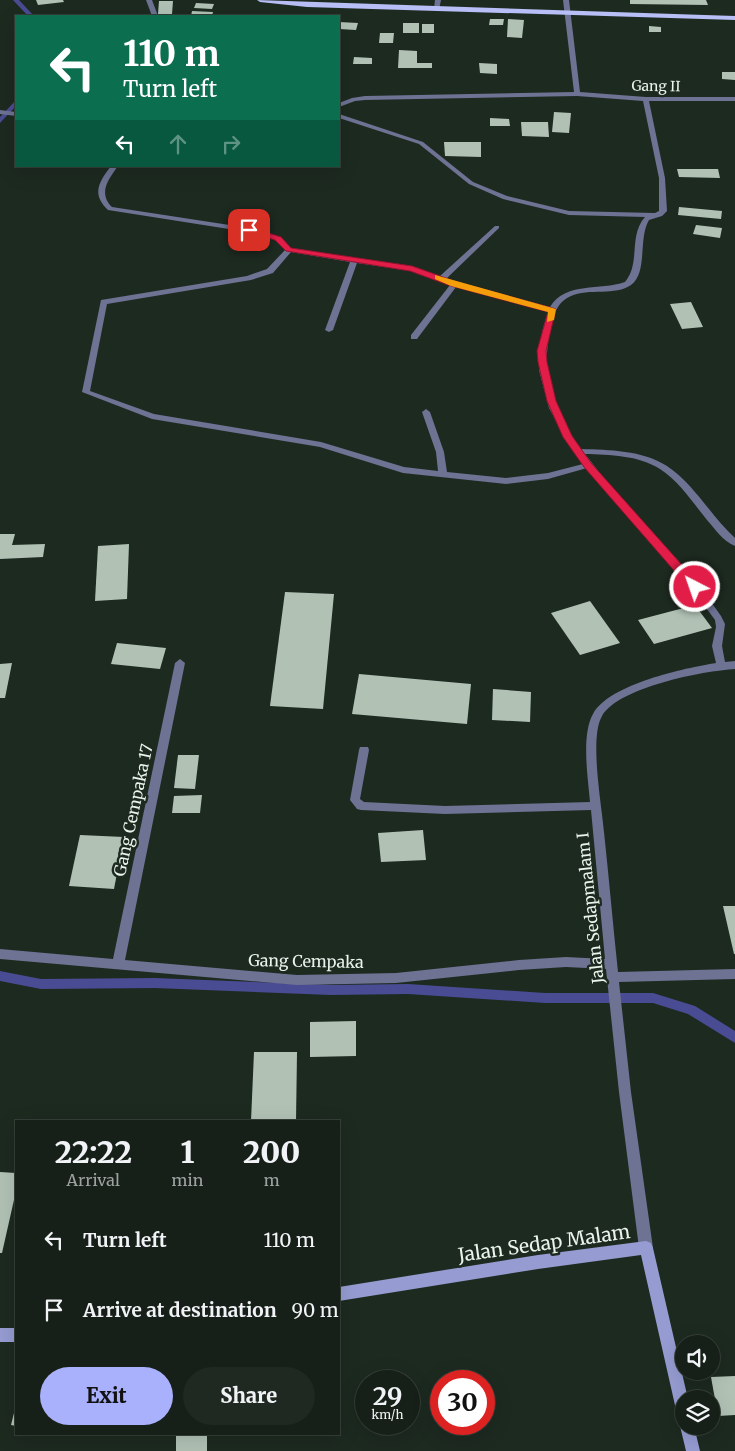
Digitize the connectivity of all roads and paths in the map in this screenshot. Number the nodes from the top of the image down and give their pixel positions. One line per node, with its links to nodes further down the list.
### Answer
1 (149, 0): 7 (street)
2 (260, 0): 5 (main road)
3 (438, 0): 5 (street)
4 (566, 0): 6 (street)
5 (437, 9): 6 (main road)
6 (566, 13): 8 (main road); 9 (street)
7 (155, 15)
8 (735, 18)
9 (577, 94): 10 (street, Gang II); 12 (street, Gang II)
10 (646, 98): 11 (street, Gang II); 17 (street)
11 (735, 99)
12 (340, 104)
13 (1, 112): 14 (street)
14 (15, 114)
15 (340, 116): 17 (street)
16 (113, 167): 19 (street)
17 (654, 215): 23 (street)
18 (497, 227): 21 (street)
19 (288, 250): 20 (street); 29 (street)
20 (354, 261): 21 (street); 24 (street)
21 (442, 278): 22 (street)
22 (454, 284): 23 (street); 25 (street)
23 (553, 310): 27 (street)
24 (329, 330)
25 (414, 337)
26 (426, 412): 29 (street)
27 (577, 451): 28 (street); 30 (street)
28 (588, 465): 29 (street); 32 (street)
29 (443, 474)
30 (735, 543)
31 (180, 663): 37 (street, Gang Cempaka 17)
32 (721, 665): 33 (street, Jalan Sedapmalam I); 35 (street, Jalan Sedapmalam I)
33 (735, 665)
34 (364, 750): 35 (street)
35 (596, 806): 38 (street, Jalan Sedapmalam I)
36 (0, 954): 37 (street, Gang Cempaka)
37 (118, 964): 38 (street, Gang Cempaka)
38 (612, 964): 40 (street, Jalan Sedapmalam I)
39 (735, 974): 40 (street)
40 (614, 976): 41 (street, Jalan Sedapmalam I)
41 (646, 1248): 42 (street, Jalan Sedap Malam); 45 (street, Jalan Sedap Malam)
42 (340, 1294)
43 (0, 1335): 44 (street)
44 (15, 1335)
45 (679, 1390)
46 (689, 1435): 47 (street)
47 (693, 1451)

